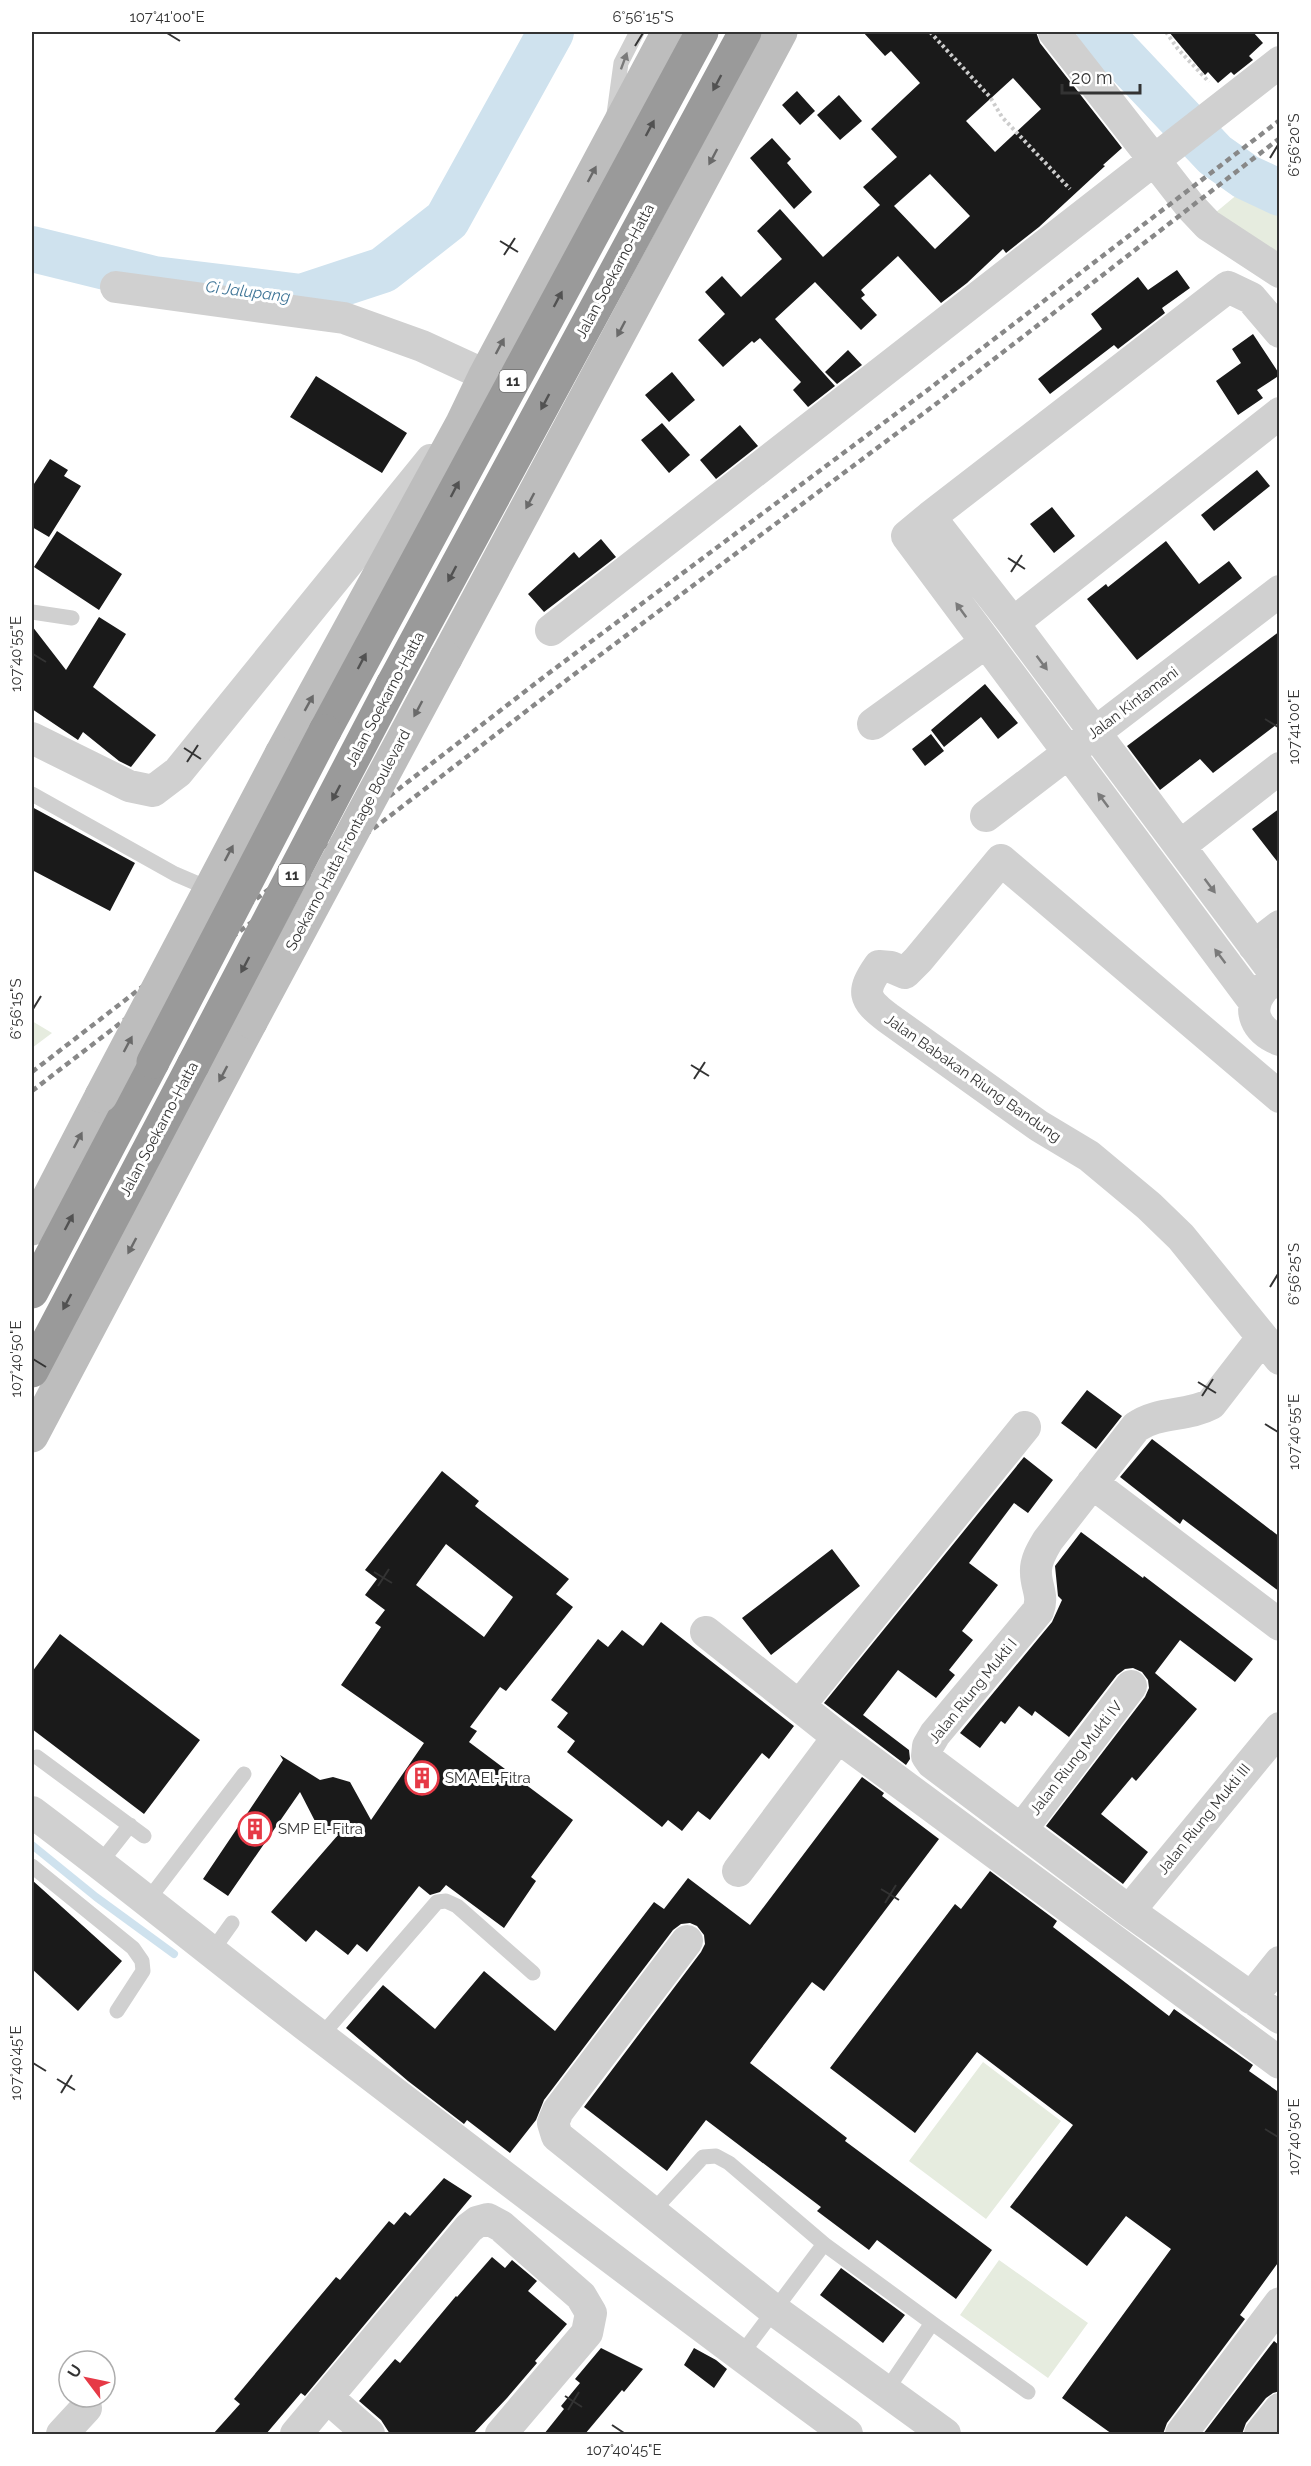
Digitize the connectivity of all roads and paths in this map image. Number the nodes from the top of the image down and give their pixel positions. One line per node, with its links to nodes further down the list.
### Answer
1 (637, 32): 11 (lane, one-way to 1)
2 (668, 32): 11 (main road)
3 (702, 32): 44 (highway, 11, one-way to 3, bridge)
4 (745, 32): 46 (highway, Jalan Soekarno-Hatta / 11, one-way to 46, bridge)
5 (780, 32): 40 (main road, Soekarno Hatta Frontage Boulevard, one-way to 40, bridge)
6 (930, 32): 13 (path)
7 (1054, 32): 12 (street)
8 (1166, 32): 10 (path)
9 (1280, 62): 10 (street)
10 (1225, 104): 12 (street)
11 (613, 135): 17 (main road, one-way to 11)
12 (1163, 152): 13 (street); 14 (street)
13 (1089, 209): 25 (street)
14 (1280, 272)
15 (116, 287): 17 (street)
16 (1280, 332): 20 (street)
17 (485, 375): 19 (main road)
18 (1280, 413): 24 (street)
19 (462, 423): 29 (street); 35 (main road, one-way to 19, bridge)
20 (918, 526): 24 (street); 26 (street, one-way to 20)
21 (1280, 591): 28 (street, Jalan Kintamani)
22 (32, 612): 23 (lane)
23 (72, 618)
24 (1013, 623): 28 (street, one-way to 28)
25 (551, 630)
26 (985, 643): 27 (street); 30 (street)
27 (873, 724)
28 (1094, 733): 30 (street, Jalan Kintamani); 34 (street)
29 (32, 738)
30 (1068, 753): 33 (street, Jalan Kintamani); 39 (street, one-way to 30)
31 (1280, 768): 34 (street)
32 (32, 794): 35 (lane)
33 (986, 816)
34 (1180, 846): 37 (street, one-way to 37)
35 (210, 889): 43 (main road, one-way to 35, bridge)
36 (1280, 926): 37 (street)
37 (1254, 946): 38 (street)
38 (1280, 979): 39 (street)
39 (1255, 1003): 41 (street)
40 (251, 1022): 48 (main road, Jalan Soekarno-Hatta, one-way to 48)
41 (1273, 1038): 42 (street)
42 (1276, 1093): 45 (street, Jalan Babakan Riung Bandung)
43 (32, 1229)
44 (32, 1292)
45 (1271, 1348): 49 (street, Jalan Riung Mukti I)
46 (32, 1371)
47 (1025, 1427): 53 (street)
48 (32, 1436)
49 (1092, 1483): 50 (street); 60 (street, Jalan Riung Mukti I)
50 (1280, 1625)
51 (706, 1632): 53 (street)
52 (1131, 1686): 60 (street, Jalan Riung Mukti IV)
53 (799, 1706): 55 (street)
54 (1280, 1728): 66 (street, Jalan Riung Mukti III)
55 (838, 1737): 64 (street); 76 (street)
56 (37, 1757): 59 (lane)
57 (244, 1774): 65 (lane)
58 (32, 1812): 62 (street)
59 (130, 1825): 61 (lane); 62 (lane)
60 (1021, 1830): 66 (street, Jalan Riung Mukti I)
61 (144, 1836)
62 (100, 1863): 65 (street)
63 (32, 1866): 73 (lane)
64 (738, 1871)
65 (148, 1900): 69 (street)
66 (1129, 1911): 72 (street, Jalan Riung Mukti I)
67 (232, 1923): 69 (lane)
68 (687, 1941): 77 (street)
69 (212, 1951): 75 (street)
70 (1280, 1962): 72 (street)
71 (533, 1973): 75 (lane)
72 (1251, 1998): 74 (street, Jalan Riung Mukti I)
73 (117, 2011)
74 (1280, 2018)
75 (321, 2036): 82 (street)
76 (1280, 2063)
77 (651, 2213): 78 (lane); 80 (street)
78 (824, 2244): 80 (lane); 81 (lane)
79 (1280, 2303): 94 (street)
80 (774, 2310): 82 (lane); 83 (street)
81 (932, 2323): 83 (lane); 84 (lane)
82 (740, 2356): 92 (street)
83 (886, 2391): 93 (street)
84 (1028, 2392)
85 (328, 2397): 89 (street); 90 (street); 91 (street)
86 (85, 2409): 88 (street)
87 (1280, 2409): 95 (street)
88 (62, 2434)
89 (296, 2434)
90 (369, 2434)
91 (501, 2434)
92 (847, 2434)
93 (945, 2434)
94 (1181, 2434)
95 (1260, 2434)

